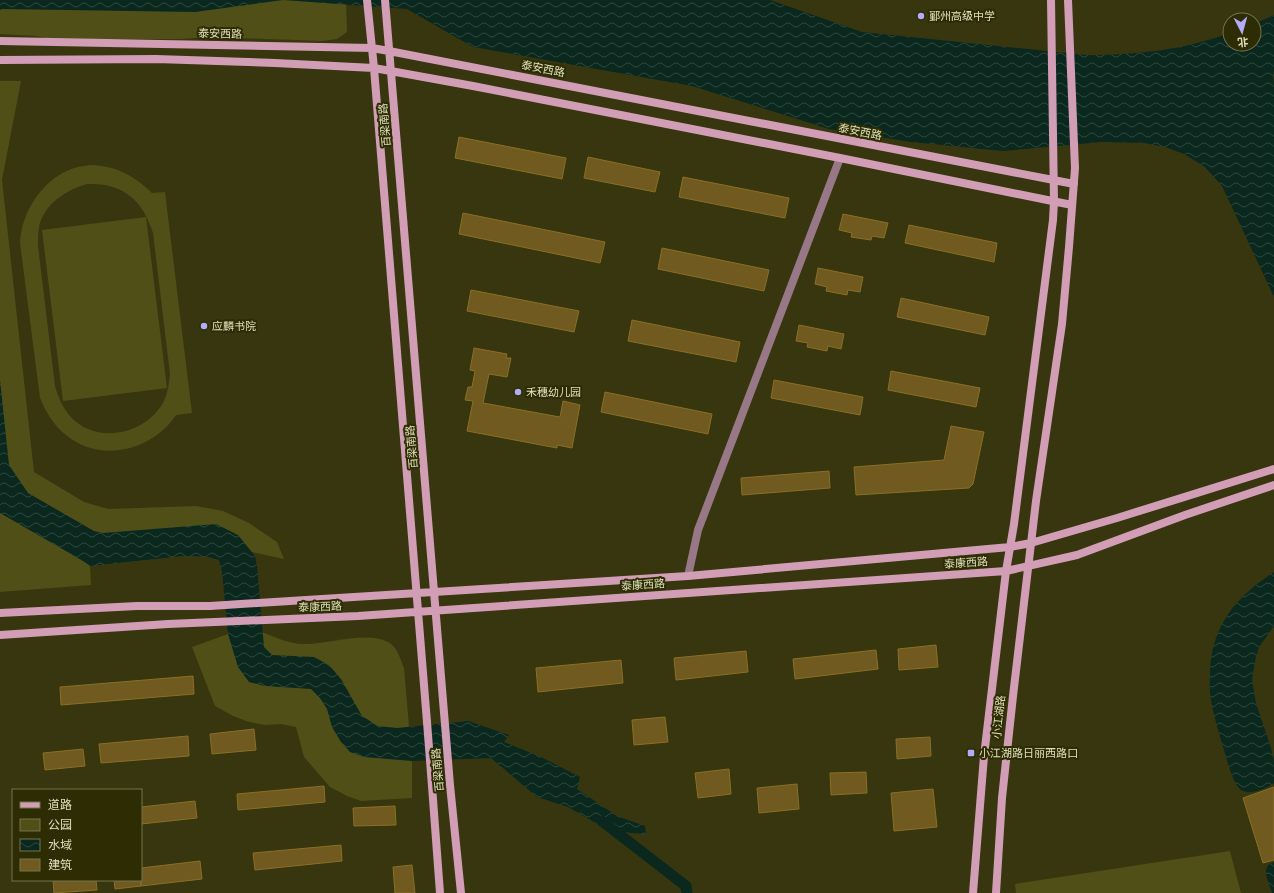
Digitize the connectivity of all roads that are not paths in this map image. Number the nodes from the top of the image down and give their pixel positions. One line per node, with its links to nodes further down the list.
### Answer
1 (367, 0): 6 (main road, 百梁南路)
2 (385, 0): 7 (main road, 百梁南路)
3 (1052, 0): 12 (main road, 小江湖路)
4 (1068, 0): 13 (main road, 小江湖路)
5 (0, 41): 6 (main road, 泰安西路)
6 (372, 48): 7 (main road, 泰安西路); 9 (main road, 百梁南路)
7 (389, 51): 10 (main road, 百梁南路); 12 (main road, 泰安西路)
8 (4, 60): 9 (main road)
9 (374, 68): 10 (main road); 24 (main road, 百梁南路)
10 (391, 70): 11 (main road); 23 (main road, 百梁南路)
11 (840, 158): 14 (main road); 22 (street)
12 (1053, 181): 13 (main road, 泰安西路); 14 (main road, 小江湖路)
13 (1074, 184): 15 (main road, 小江湖路)
14 (1054, 200): 15 (main road); 19 (main road, 小江湖路)
15 (1072, 205): 18 (main road, 小江湖路)
16 (1274, 469): 18 (main road, 泰康西路)
17 (1274, 485): 20 (main road, 泰康西路)
18 (1031, 542): 19 (main road, 泰康西路); 20 (main road, 小江湖路)
19 (1010, 547): 21 (main road, 小江湖路); 22 (main road, 泰康西路)
20 (1028, 567): 21 (main road, 泰康西路); 32 (main road, 小江湖路)
21 (1006, 572): 25 (main road, 泰康西路); 31 (main road, 小江湖路)
22 (688, 576): 23 (main road, 泰康西路)
23 (435, 592): 24 (main road, 泰康西路); 25 (main road, 百梁南路)
24 (417, 593): 26 (main road, 百梁南路); 27 (main road, 泰康西路)
25 (436, 611): 26 (main road, 泰康西路); 30 (main road, 百梁南路)
26 (418, 612): 28 (main road, 泰康西路); 29 (main road, 百梁南路, bridge)
27 (0, 613)
28 (0, 635)
29 (440, 893)
30 (462, 893)
31 (973, 893)
32 (996, 893)

